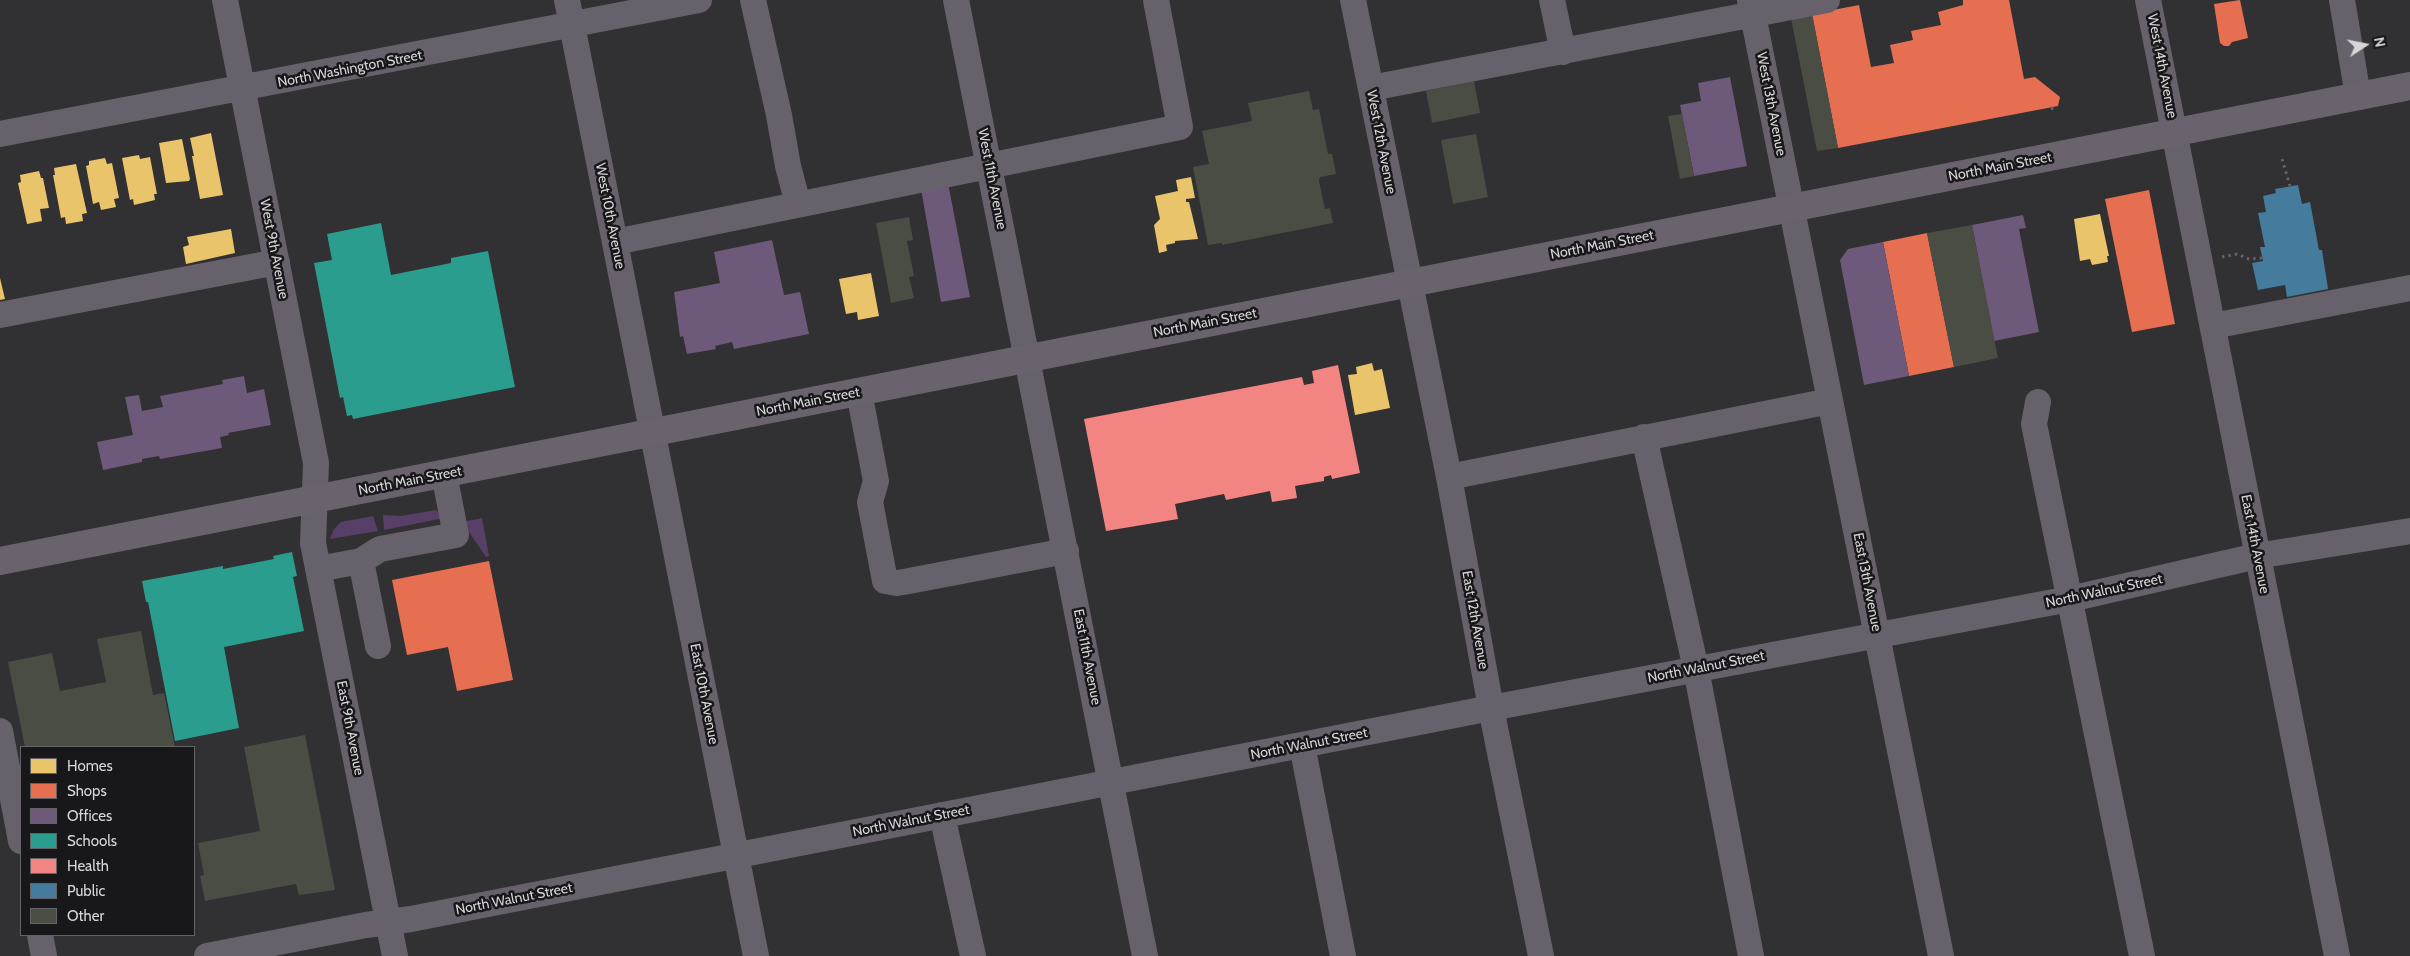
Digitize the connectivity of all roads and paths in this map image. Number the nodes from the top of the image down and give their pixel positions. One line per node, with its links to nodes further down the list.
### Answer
1 (225, 0): 17 (street, West 9th Avenue)
2 (567, 0): 13 (street, West 10th Avenue)
3 (699, 0): 13 (street, North Washington Street)
4 (753, 0): 24 (street)
5 (956, 0): 22 (street, West 11th Avenue)
6 (1156, 0): 22 (street)
7 (1353, 0): 16 (street, West 12th Avenue)
8 (1552, 0): 14 (street)
9 (1827, 0): 12 (street)
10 (2148, 0): 19 (street, West 14th Avenue)
11 (2342, 0): 18 (street)
12 (1752, 7): 14 (street); 25 (street, West 13th Avenue)
13 (572, 26): 17 (street, North Washington Street); 26 (street, West 10th Avenue)
14 (1563, 52): 16 (street)
15 (2410, 86): 18 (main road, North Main Street)
16 (1371, 88): 30 (street, West 12th Avenue)
17 (243, 89): 20 (street, North Washington Street); 28 (street, West 9th Avenue)
18 (2358, 96): 19 (main road, North Main Street)
19 (2175, 132): 25 (main road, North Main Street); 29 (street, East 14th Avenue)
20 (0, 134)
21 (2282, 159): 23 (path)
22 (989, 165): 24 (street); 34 (street, West 11th Avenue)
23 (2290, 186)
24 (798, 204): 26 (street)
25 (1793, 208): 30 (main road, North Main Street); 36 (street, East 13th Avenue)
26 (615, 242): 38 (street, West 10th Avenue)
27 (2262, 258): 29 (path)
28 (276, 262): 32 (street); 42 (street, West 9th Avenue)
29 (2200, 262): 33 (street, East 14th Avenue)
30 (1410, 283): 34 (main road, North Main Street); 41 (street, East 12th Avenue)
31 (2409, 292): 33 (street)
32 (0, 316)
33 (2213, 326): 45 (street, East 14th Avenue)
34 (1028, 358): 35 (main road, North Main Street); 44 (street, East 11th Avenue)
35 (859, 392): 38 (main road, North Main Street); 44 (street)
36 (1830, 401): 39 (street); 50 (street, East 13th Avenue)
37 (2038, 402): 49 (street)
38 (652, 433): 40 (main road, North Main Street); 59 (street, East 10th Avenue)
39 (1644, 436): 41 (street); 52 (street)
40 (444, 474): 42 (main road, North Main Street); 47 (street)
41 (1449, 477): 53 (street, East 12th Avenue)
42 (314, 500): 46 (main road, North Main Street); 48 (street, East 9th Avenue)
43 (2410, 531): 45 (street, North Walnut Street)
44 (1066, 551): 56 (street, East 11th Avenue)
45 (2257, 556): 49 (street, North Walnut Street); 73 (street, East 14th Avenue)
46 (0, 561)
47 (362, 561): 48 (street); 51 (street)
48 (318, 569): 60 (street, East 9th Avenue)
49 (2070, 599): 50 (street, North Walnut Street); 72 (street)
50 (1877, 635): 52 (street, North Walnut Street); 71 (street, East 13th Avenue)
51 (378, 646)
52 (1696, 669): 53 (street, North Walnut Street); 70 (street)
53 (1491, 708): 55 (street, North Walnut Street); 69 (street, East 12th Avenue)
54 (1, 740): 58 (street)
55 (1302, 745): 56 (street, North Walnut Street); 68 (street)
56 (1111, 783): 57 (street, North Walnut Street); 67 (street, East 11th Avenue)
57 (942, 815): 59 (street, North Walnut Street); 66 (street)
58 (20, 836)
59 (736, 855): 60 (street, North Walnut Street); 65 (street, East 10th Avenue)
60 (388, 922): 63 (street, North Walnut Street); 64 (street, East 9th Avenue)
61 (40, 936): 62 (street)
62 (44, 956)
63 (207, 956)
64 (395, 956)
65 (756, 956)
66 (973, 956)
67 (1145, 956)
68 (1343, 956)
69 (1540, 956)
70 (1751, 956)
71 (1942, 956)
72 (2142, 956)
73 (2336, 956)

